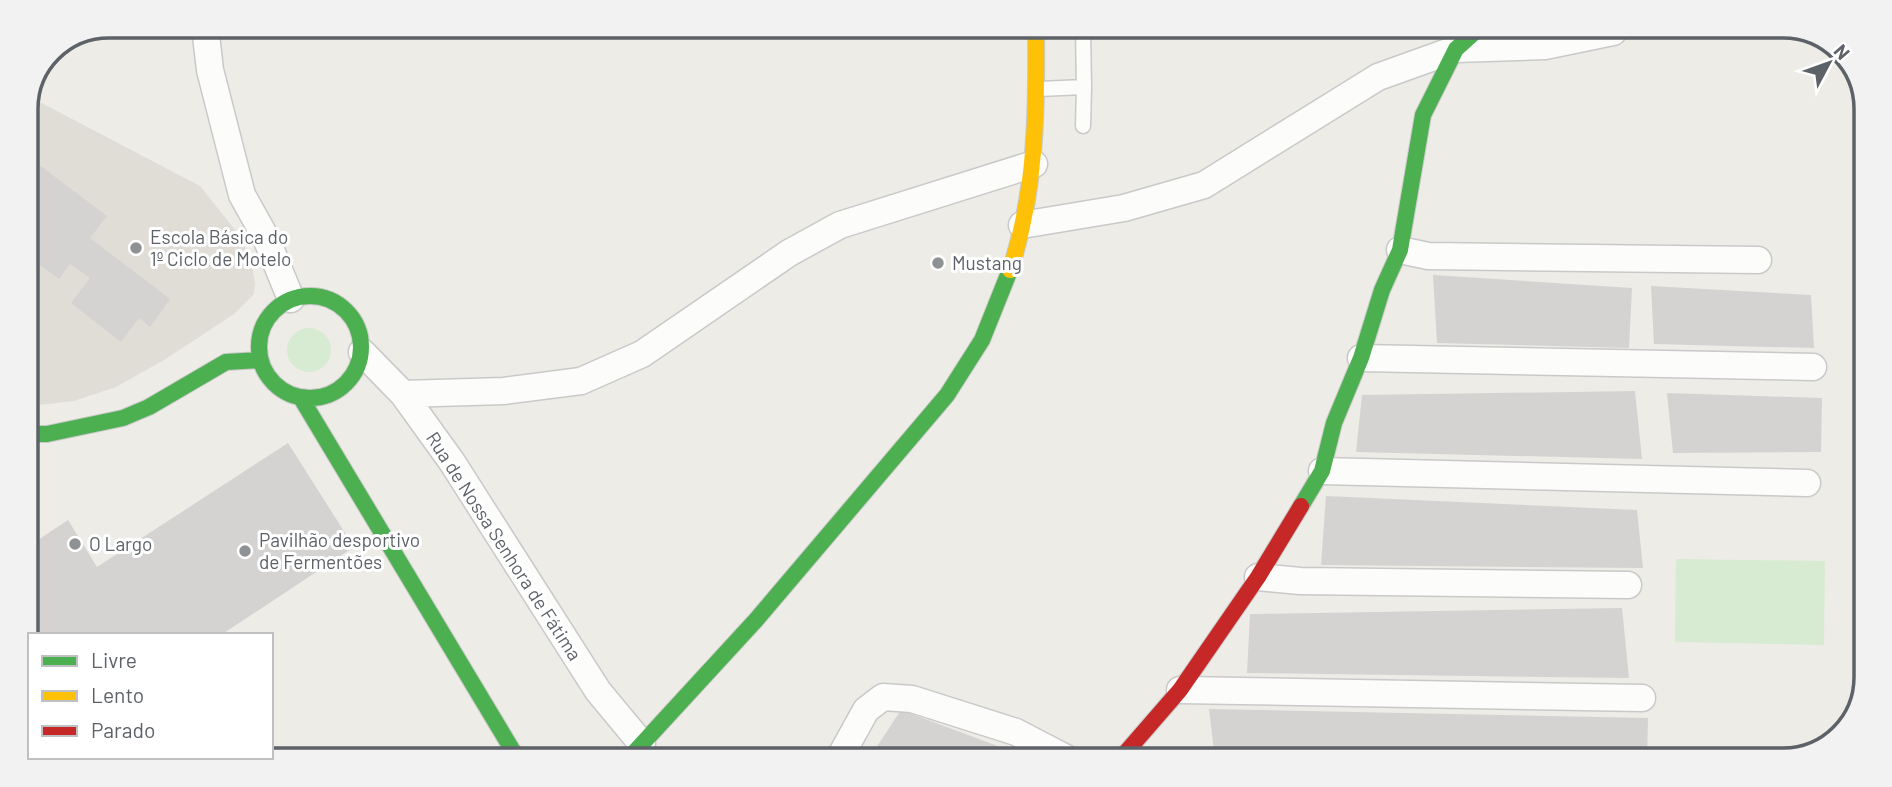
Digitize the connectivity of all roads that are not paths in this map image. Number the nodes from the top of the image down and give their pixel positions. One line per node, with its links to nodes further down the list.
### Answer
1 (206, 38): 14 (street)
2 (1036, 38): 8 (street)
3 (1083, 38): 7 (lane)
4 (1468, 38): 6 (street)
5 (1584, 38): 6 (street)
6 (1456, 49): 11 (street); 12 (street)
7 (1084, 87): 8 (lane); 9 (lane)
8 (1037, 89): 10 (street)
9 (1083, 126)
10 (1034, 163): 11 (street); 19 (street)
11 (1022, 225): 30 (street)
12 (1400, 250): 13 (street); 16 (street)
13 (1758, 260)
14 (291, 299): 15 (street); 17 (street)
15 (362, 352): 19 (street, Rua de Nossa Senhora de Fátima); 20 (street)
16 (1361, 358): 18 (street); 22 (street)
17 (260, 360): 20 (street); 21 (street)
18 (1813, 367)
19 (402, 394): 29 (street, Rua de Nossa Senhora de Fátima)
20 (301, 398): 28 (street)
21 (39, 434)
22 (1322, 471): 23 (street); 24 (street)
23 (1807, 483)
24 (1258, 577): 25 (street); 26 (street)
25 (1628, 585)
26 (1180, 690): 27 (street); 33 (street)
27 (1642, 698)
28 (511, 748)
29 (635, 748)
30 (638, 748)
31 (845, 748): 32 (street)
32 (1047, 748)
33 (1130, 748)

